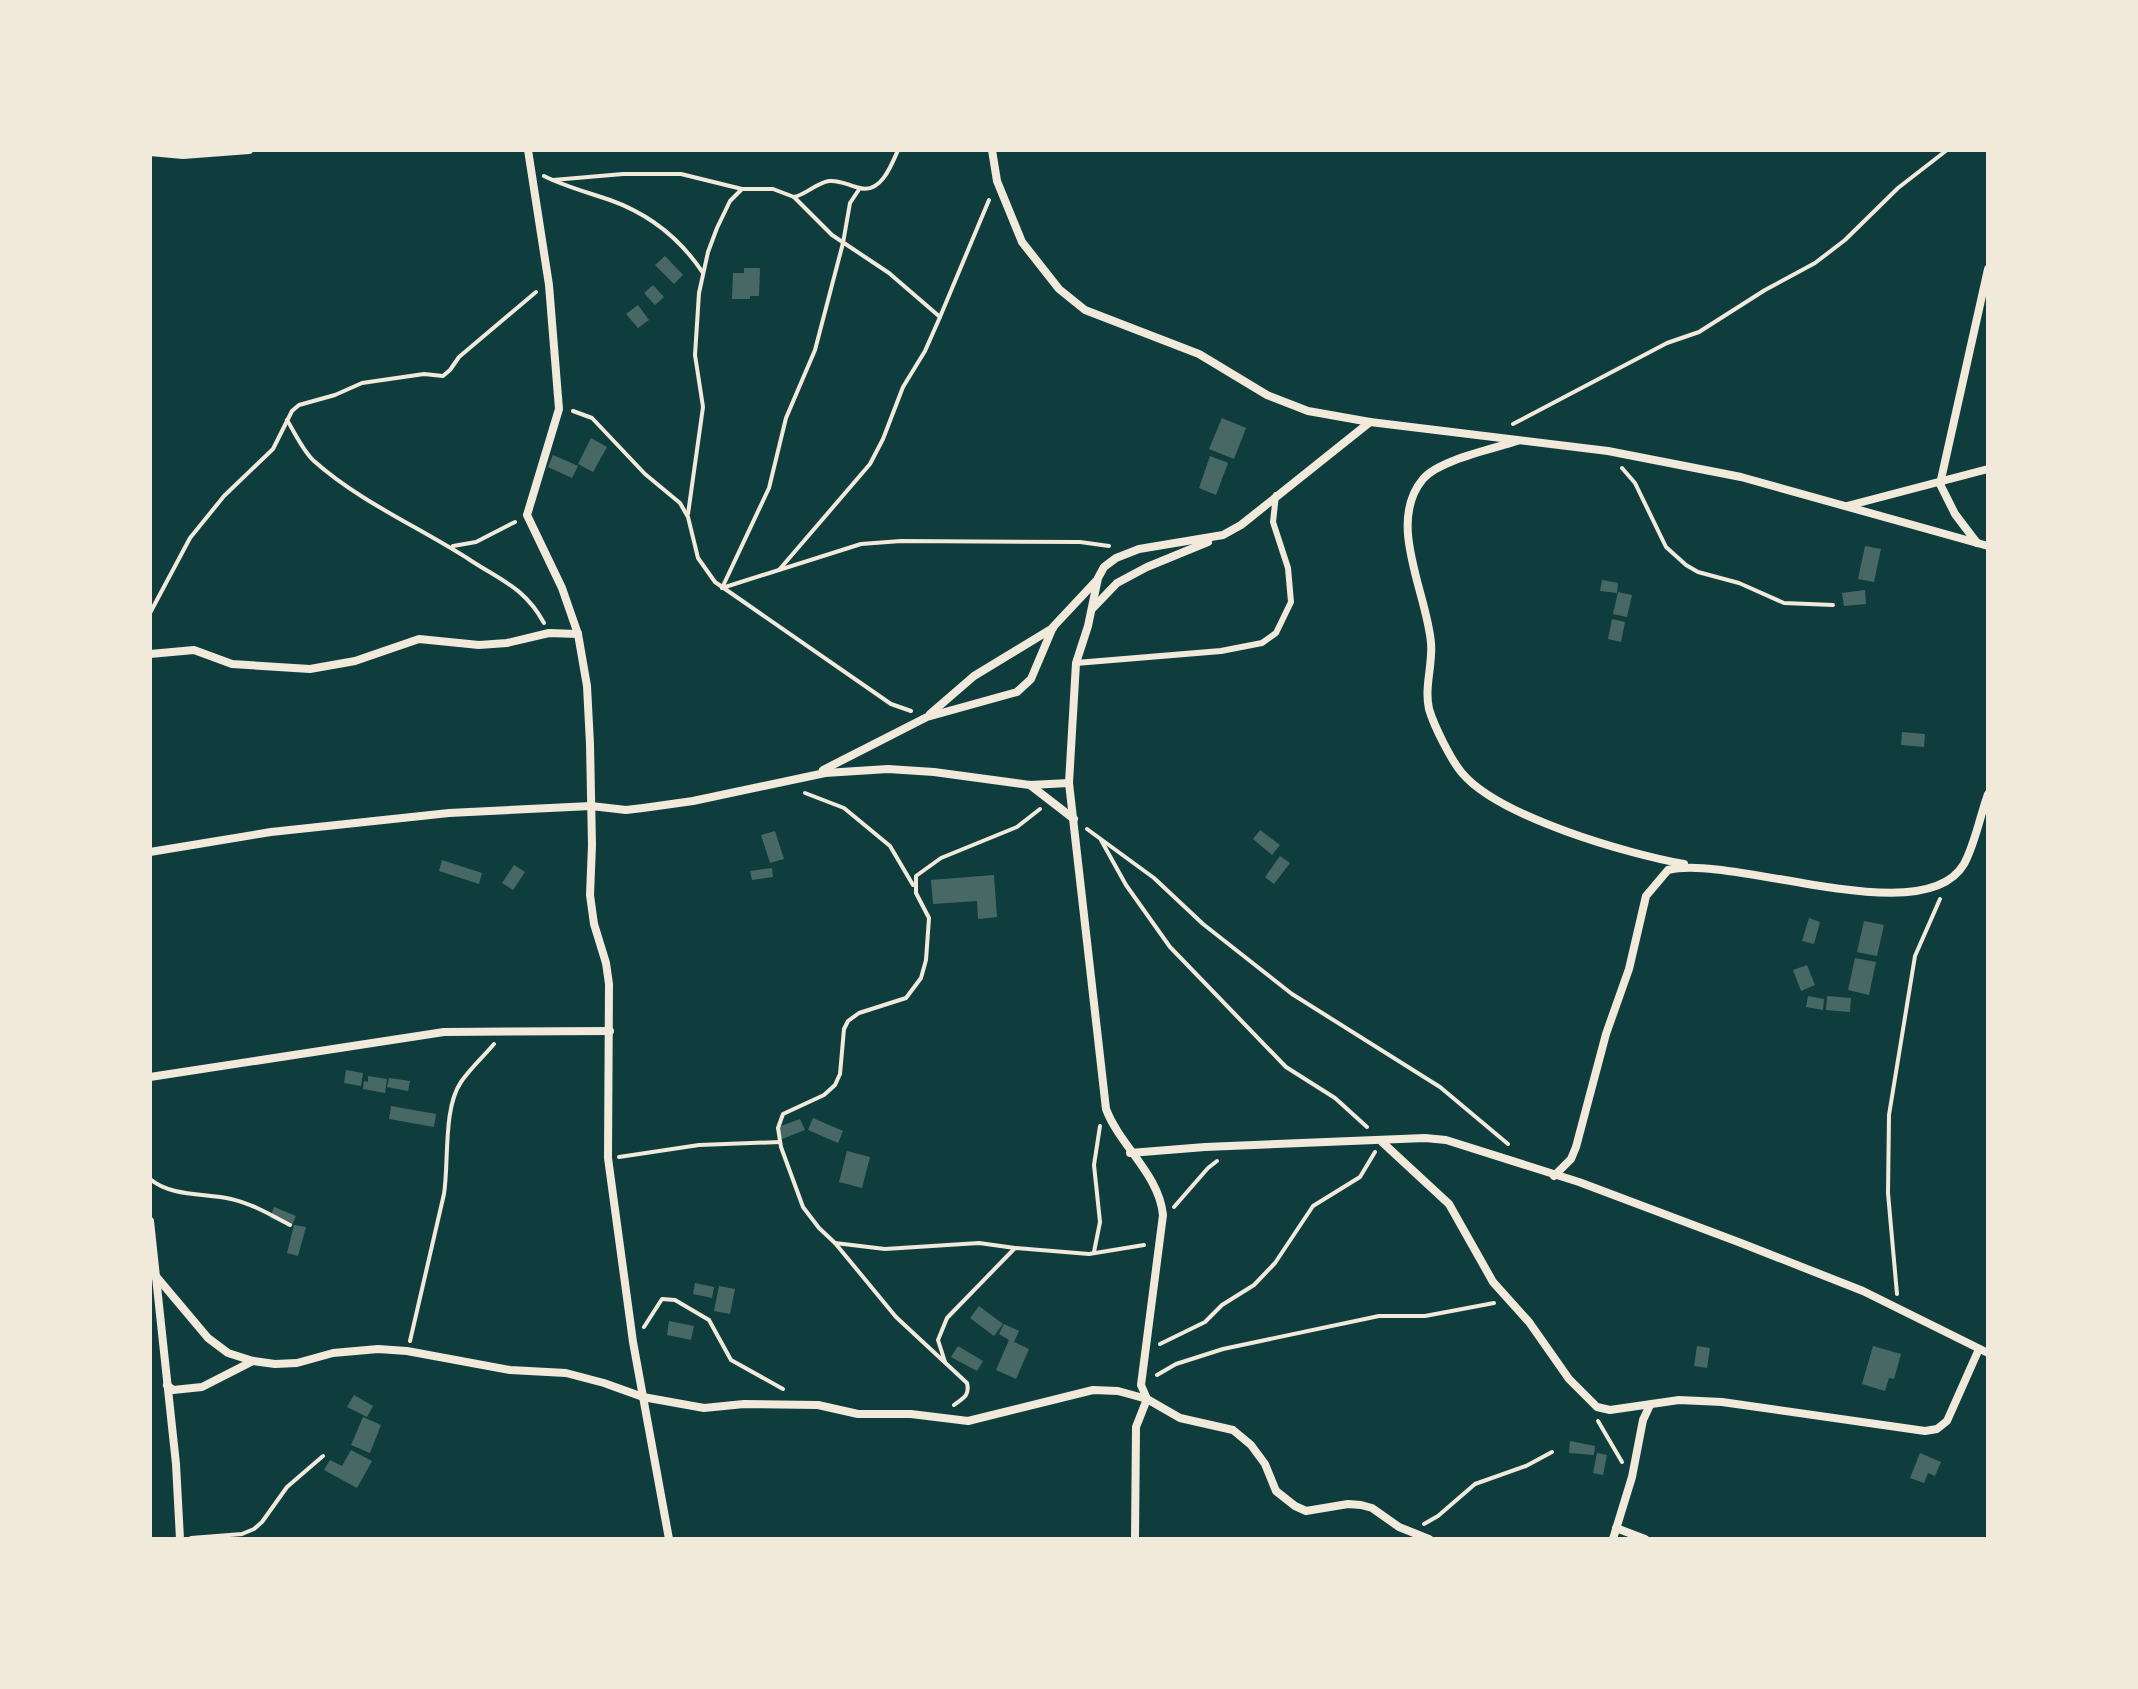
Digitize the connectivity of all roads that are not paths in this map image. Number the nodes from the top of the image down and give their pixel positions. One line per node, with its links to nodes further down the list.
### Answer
1 (249, 150): 4 (street)
2 (528, 150): 18 (street)
3 (992, 150): 6 (street)
4 (150, 152)
5 (1988, 269): 9 (street)
6 (1370, 422): 7 (street); 10 (street)
7 (1520, 440): 11 (street); 29 (street)
8 (1988, 469): 9 (street)
9 (1940, 484): 11 (street); 13 (street)
10 (1276, 495): 12 (street); 20 (lane)
11 (1847, 506): 13 (street)
12 (1223, 535): 15 (street); 16 (street)
13 (1977, 543): 14 (street)
14 (1988, 546)
15 (1098, 578): 16 (street); 17 (street)
16 (1093, 609): 20 (street)
17 (1053, 627): 21 (street); 21 (street)
18 (578, 634): 19 (street); 26 (street)
19 (150, 654)
20 (1076, 663): 23 (street)
21 (927, 717): 22 (street)
22 (815, 775): 24 (street); 26 (street)
23 (1069, 783): 24 (street); 27 (street)
24 (1030, 785): 27 (street)
25 (1988, 794): 29 (street)
26 (591, 806): 28 (street); 30 (street)
27 (1074, 819): 33 (street)
28 (150, 852)
29 (1697, 867): 34 (street)
30 (610, 1031): 31 (street); 40 (street)
31 (150, 1077)
32 (1382, 1142): 33 (street); 34 (street); 42 (street)
33 (1130, 1153): 41 (street)
34 (1554, 1176): 37 (street)
35 (150, 1221): 36 (street)
36 (153, 1275): 38 (street); 39 (street)
37 (1983, 1351): 42 (street)
38 (253, 1361): 39 (street); 40 (street)
39 (167, 1385): 44 (street)
40 (643, 1397): 41 (street); 45 (street)
41 (1147, 1399): 46 (street); 47 (street)
42 (1650, 1405): 43 (street)
43 (1616, 1528): 48 (street); 49 (street)
44 (183, 1539)
45 (669, 1539)
46 (1135, 1539)
47 (1429, 1539)
48 (1613, 1539)
49 (1645, 1539)

